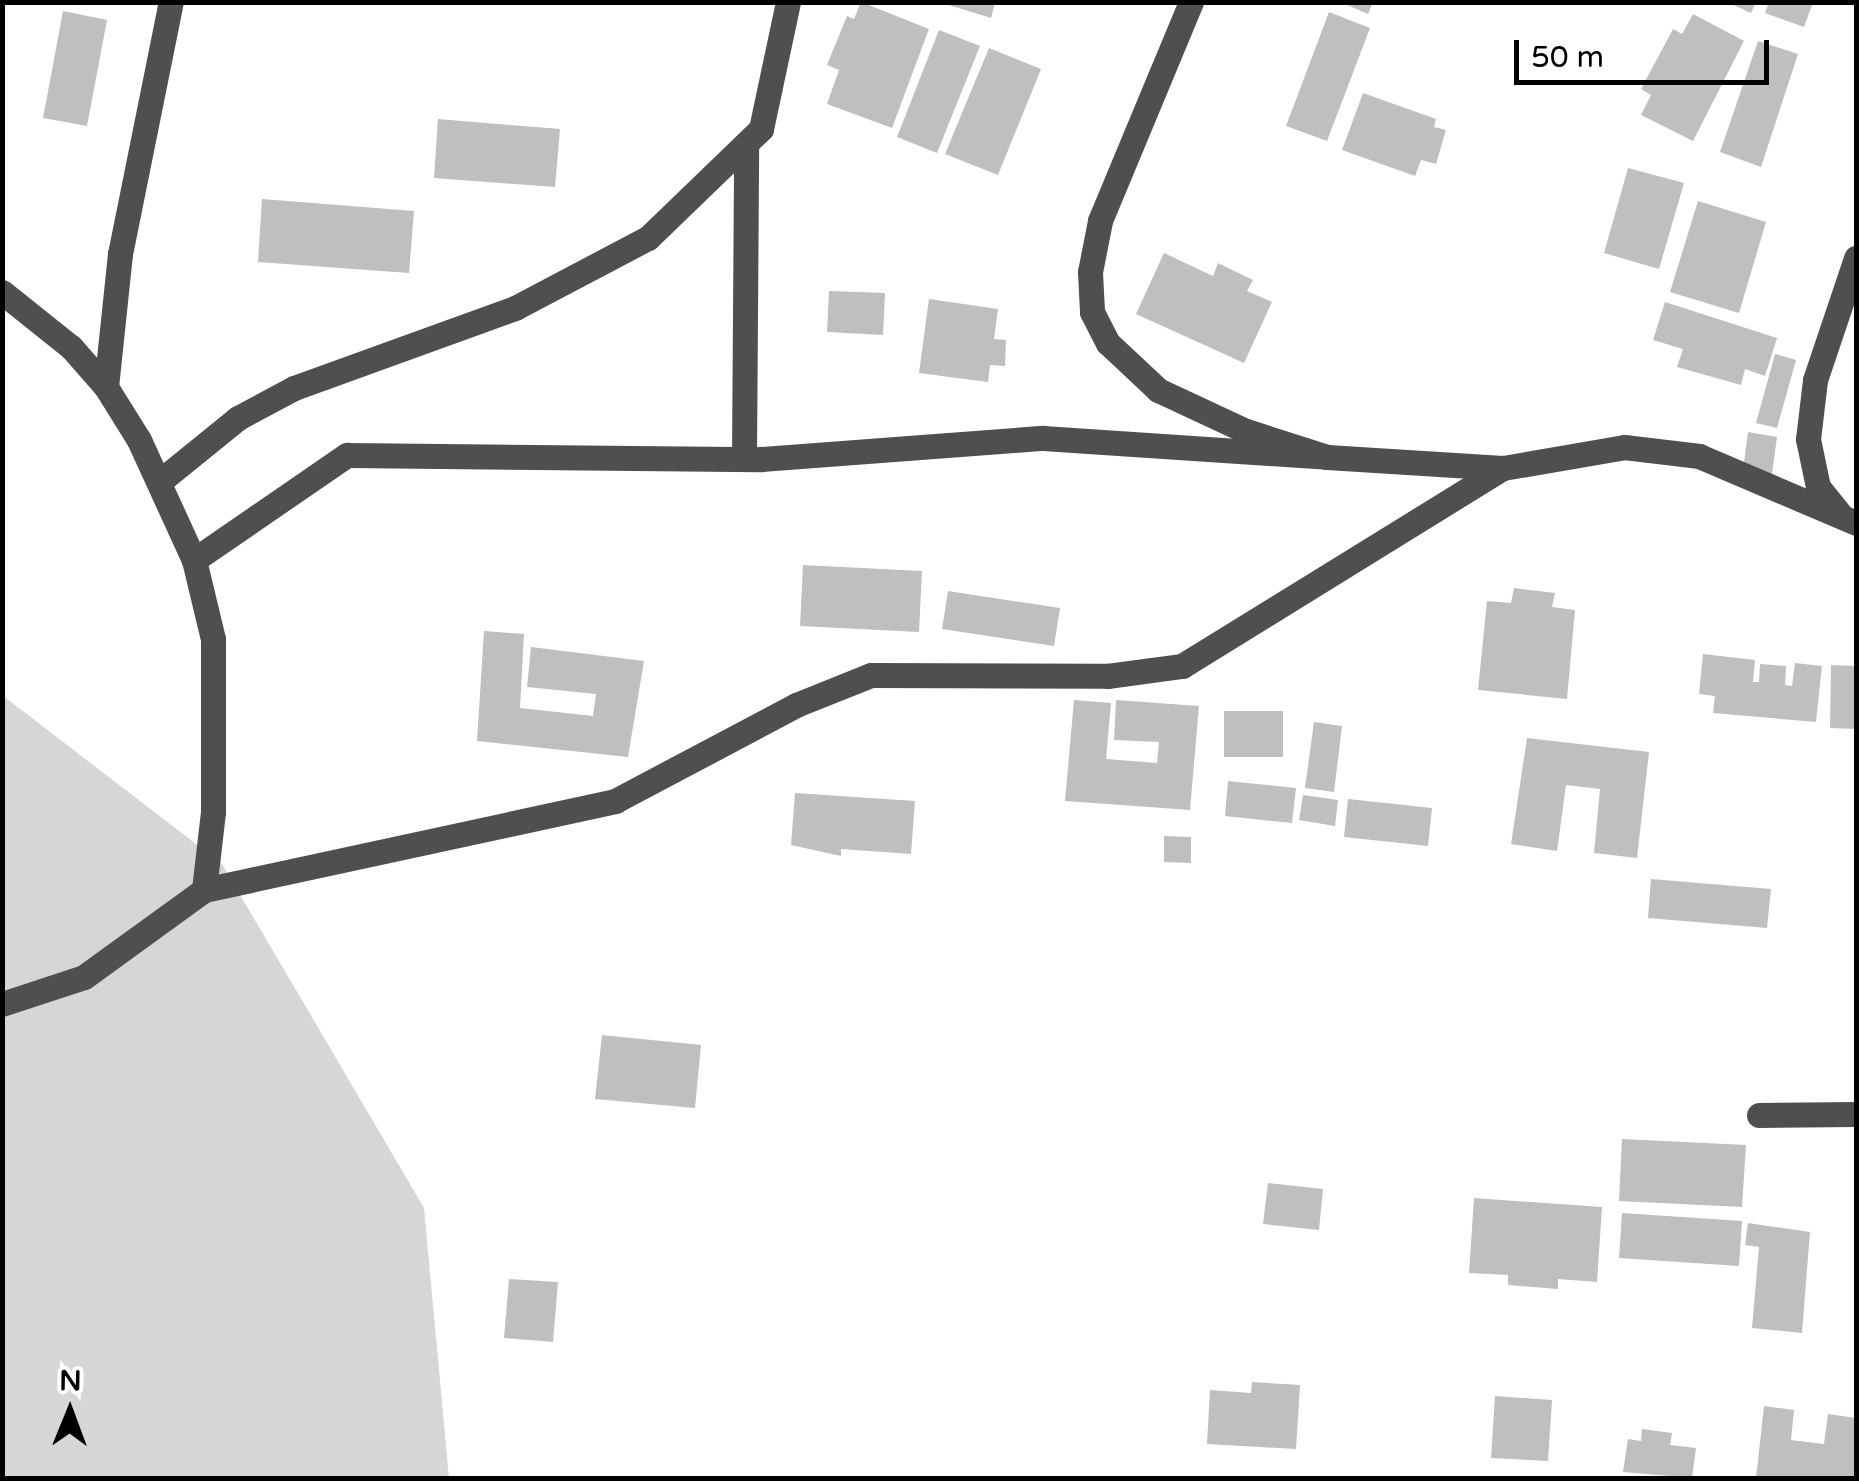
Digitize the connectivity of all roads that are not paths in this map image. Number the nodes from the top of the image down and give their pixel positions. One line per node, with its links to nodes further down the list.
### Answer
1 (171, 2): 7 (street)
2 (788, 2): 4 (street)
3 (1190, 2): 8 (street)
4 (746, 147): 9 (street); 11 (street)
5 (1856, 258): 12 (street)
6 (2, 292): 7 (street)
7 (106, 387): 11 (street)
8 (1328, 457): 9 (street); 10 (street)
9 (744, 458): 13 (street)
10 (1504, 468): 12 (street); 14 (street)
11 (159, 482): 13 (street)
12 (1850, 520)
13 (194, 560): 14 (street)
14 (204, 890): 15 (street)
15 (2, 1004)
16 (1856, 1114): 17 (street)
17 (1758, 1115)

